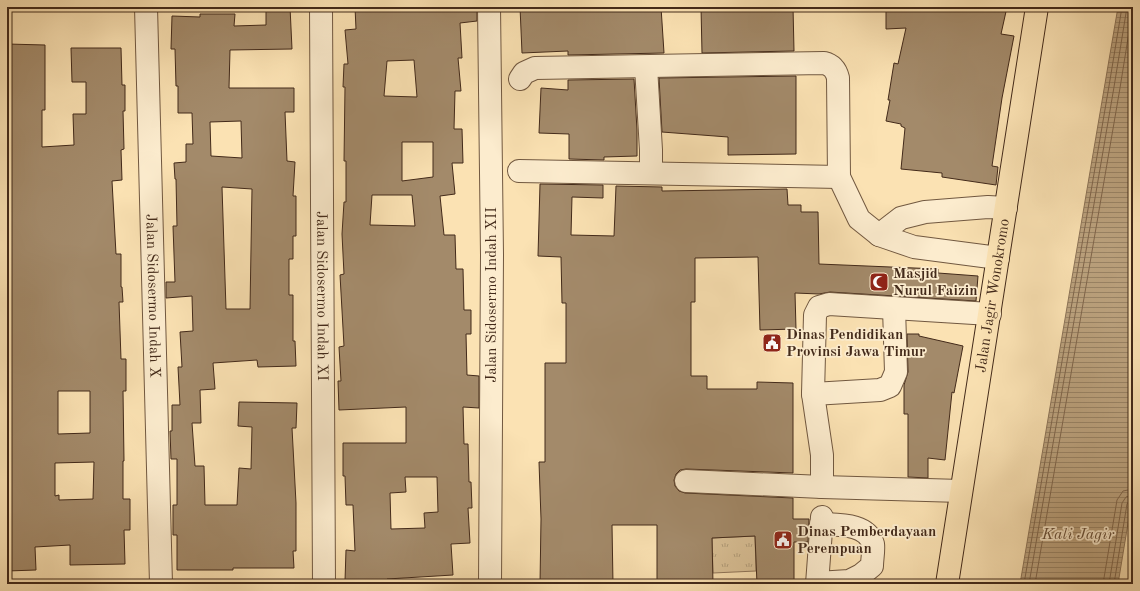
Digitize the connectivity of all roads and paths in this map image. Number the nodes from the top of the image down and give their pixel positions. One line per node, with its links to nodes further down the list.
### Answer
1 (146, 7): 19 (street, Jalan Sidosermo Indah X)
2 (321, 7): 20 (street, Jalan Sidosermo Indah XI)
3 (489, 7): 21 (street, Jalan Sidosermo Indah XII)
4 (1037, 7): 10 (main road, Jalan Jagir Wonokromo)
5 (646, 67): 6 (street); 8 (street); 9 (street)
6 (520, 79)
7 (519, 172): 8 (street)
8 (651, 173): 9 (street)
9 (839, 177): 11 (street)
10 (1006, 208): 11 (street); 12 (main road, Jalan Jagir Wonokromo)
11 (879, 235): 12 (street)
12 (998, 258): 14 (main road, Jalan Jagir Wonokromo)
13 (894, 308): 14 (street); 15 (street); 15 (street)
14 (990, 314): 18 (main road, Jalan Jagir Wonokromo)
15 (814, 394): 17 (street)
16 (686, 481): 17 (street)
17 (822, 487): 18 (street)
18 (962, 491): 23 (main road, Jalan Jagir Wonokromo)
19 (161, 584)
20 (324, 584)
21 (490, 584)
22 (817, 584): 22 (street)
23 (947, 584)

